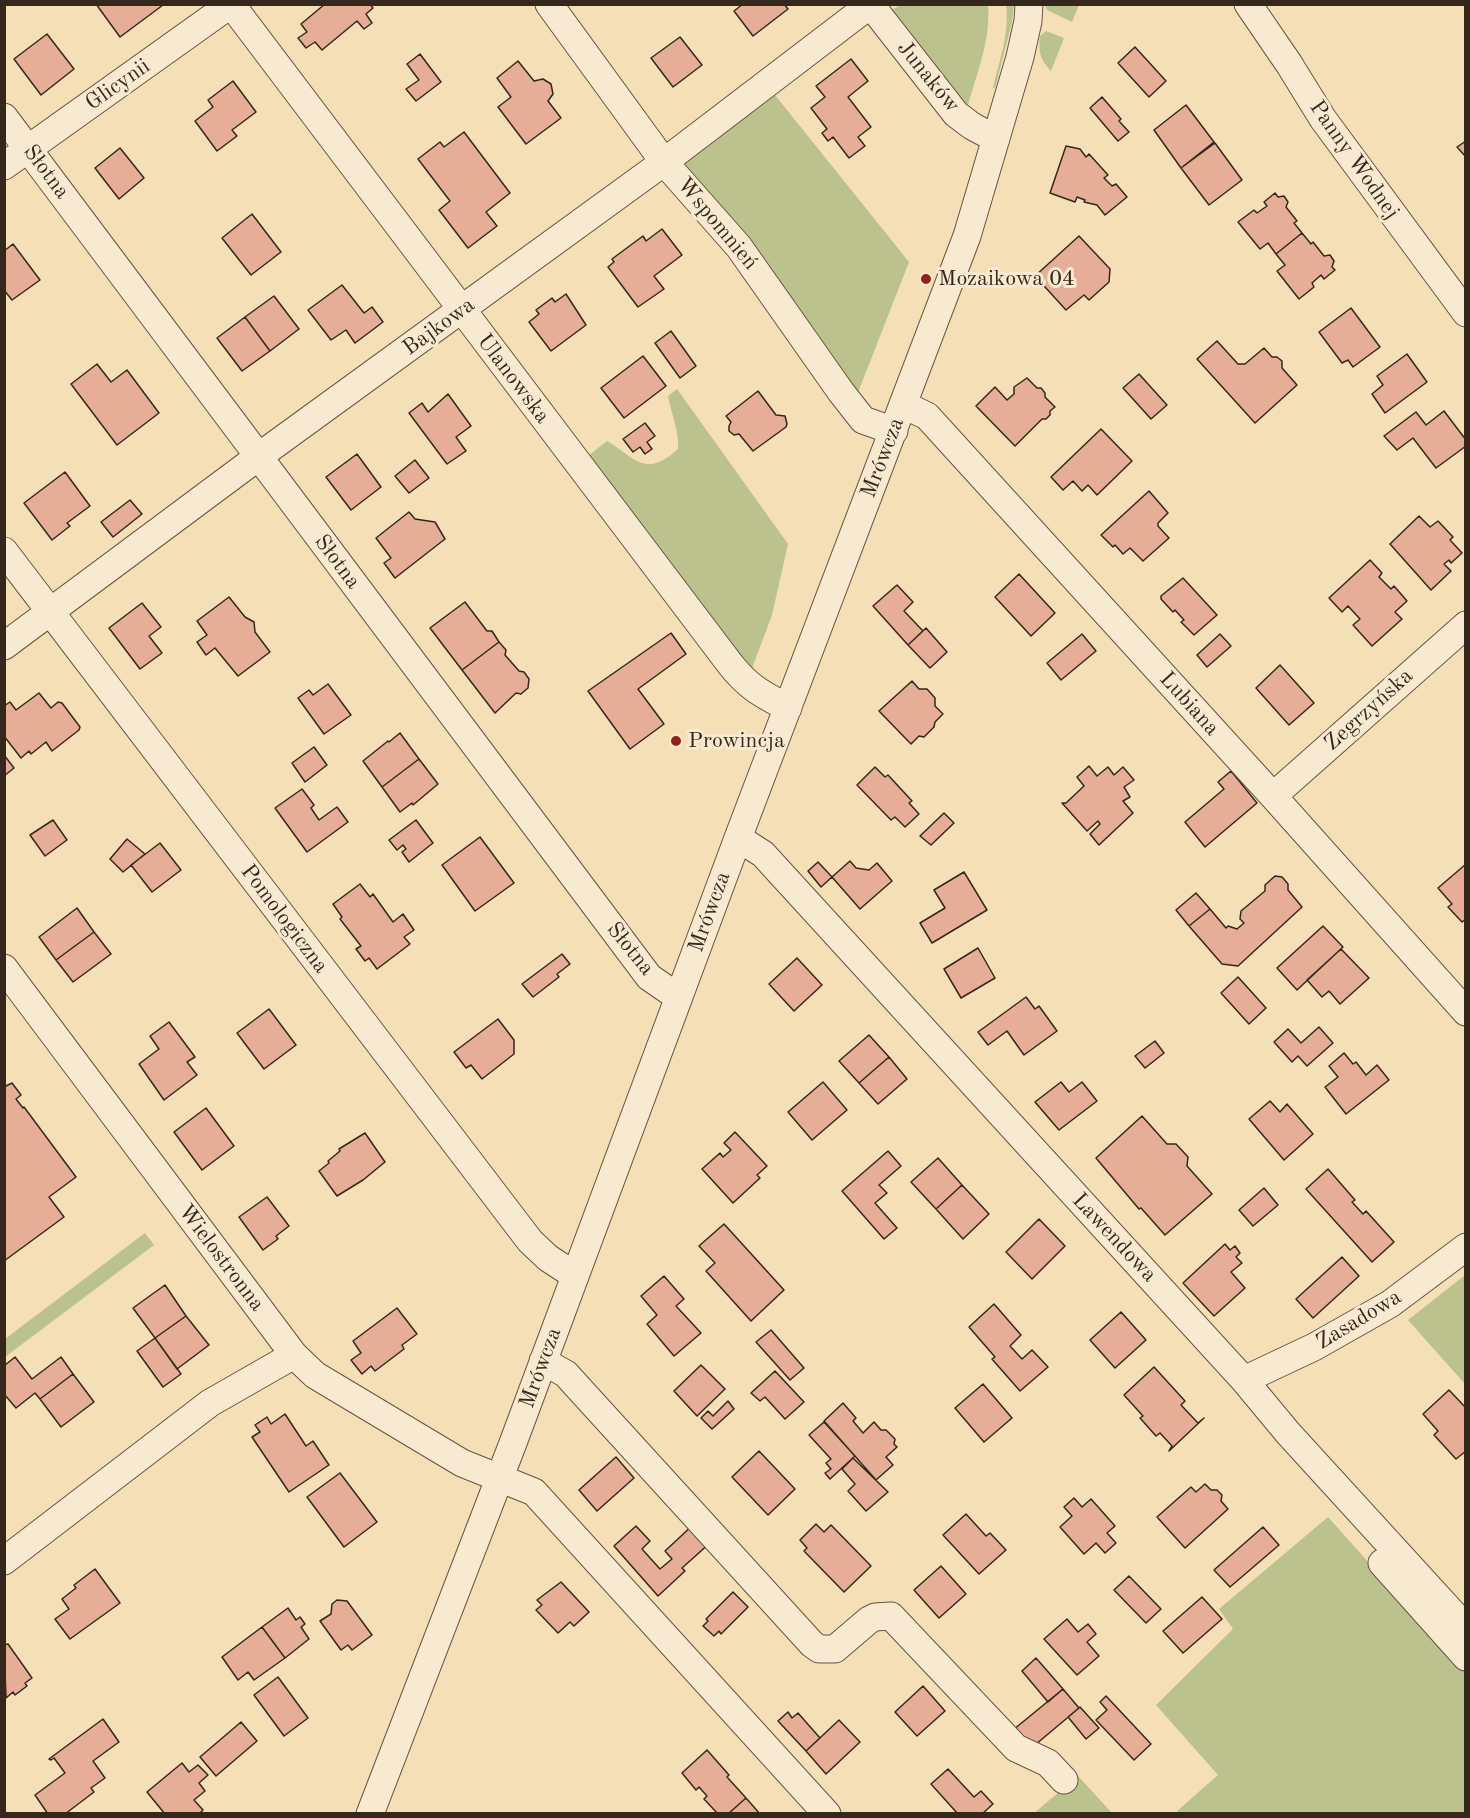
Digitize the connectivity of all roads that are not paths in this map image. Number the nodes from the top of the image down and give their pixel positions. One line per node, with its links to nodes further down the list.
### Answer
1 (549, 4): 9 (street, Wspomnień)
2 (1029, 4): 7 (street, Mrówcza)
3 (1248, 4): 12 (street, Panny Wodnej)
4 (231, 5): 8 (street, Glicynii); 11 (street, Ulanowska)
5 (871, 5): 7 (street, Junaków); 9 (street, Bajkowa)
6 (4, 117): 8 (street, Słotna)
7 (996, 139): 13 (street, Mrówcza)
8 (28, 148): 10 (street, Glicynii); 15 (street, Słotna)
9 (664, 162): 11 (street, Bajkowa); 14 (street, Wspomnień)
10 (4, 166)
11 (461, 310): 15 (street, Bajkowa); 20 (street, Ulanowska)
12 (1466, 313)
13 (904, 405): 14 (street, Mrówcza); 21 (street, Lubiana)
14 (894, 431): 20 (street, Mrówcza)
15 (258, 458): 17 (street, Bajkowa); 24 (street, Słotna)
16 (4, 551): 17 (street, Pomologiczna)
17 (51, 613): 19 (street, Bajkowa); 27 (street, Pomologiczna)
18 (1466, 625): 21 (street, Zegrzyńska)
19 (4, 646)
20 (788, 708): 22 (street, Mrówcza)
21 (1273, 796): 25 (street, Lubiana)
22 (738, 837): 24 (street, Mrówcza); 30 (street, Lawendowa)
23 (4, 968): 28 (street, Wielostronna)
24 (678, 997): 27 (street, Mrówcza)
25 (1466, 1012)
26 (1466, 1247): 30 (street, Zasadowa)
27 (574, 1275): 29 (street, Mrówcza)
28 (294, 1355): 32 (street, Wielostronna); 33 (street)
29 (543, 1361): 32 (street, Mrówcza); 36 (street)
30 (1244, 1380): 31 (street, Lawendowa)
31 (1324, 1474): 34 (street); 35 (street, Lawendowa)
32 (499, 1479): 37 (street, Mrówcza); 38 (street, Wielostronna)
33 (4, 1560)
34 (1466, 1628)
35 (1466, 1657)
36 (1064, 1780)
37 (370, 1814)
38 (827, 1814)

